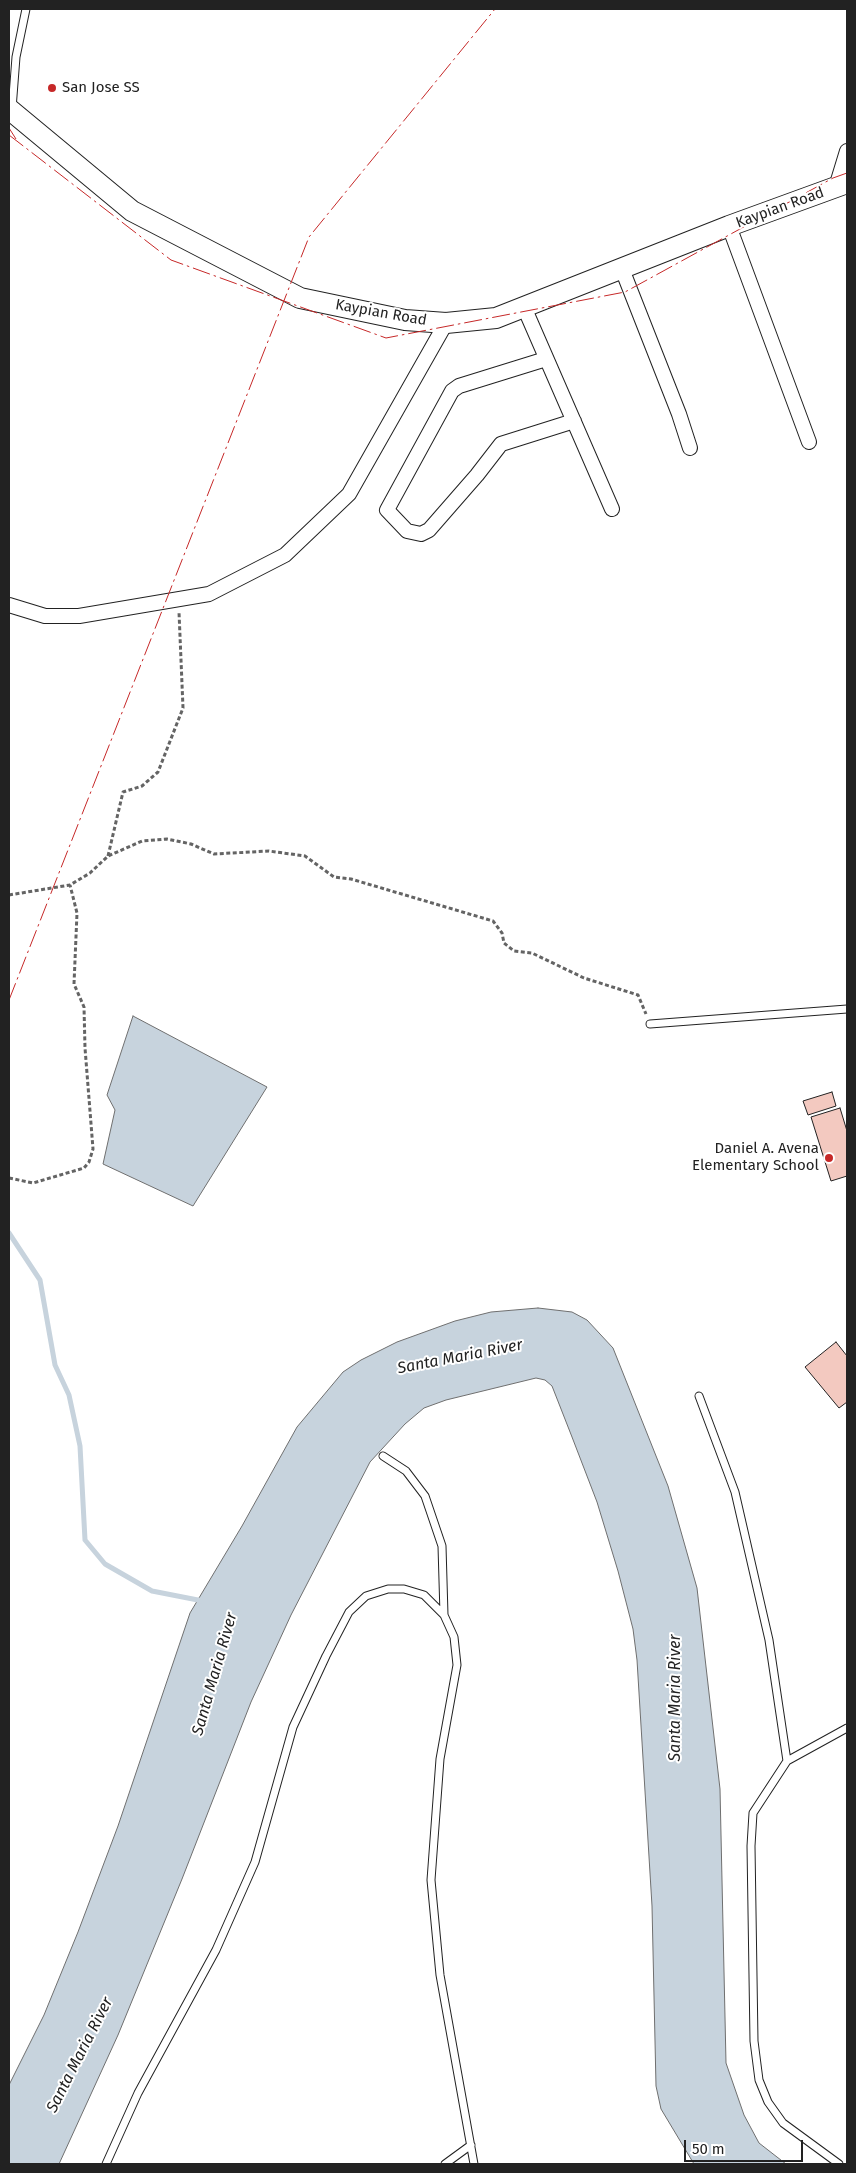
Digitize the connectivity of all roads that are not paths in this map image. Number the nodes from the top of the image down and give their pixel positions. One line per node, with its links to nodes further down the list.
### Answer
1 (26, 9): 2 (lane)
2 (10, 111): 8 (main road, Kaypian Road)
3 (847, 152): 4 (street)
4 (842, 185): 5 (main road, Kaypian Road)
5 (729, 226): 6 (main road, Kaypian Road); 11 (street)
6 (622, 268): 7 (main road, Kaypian Road); 12 (street)
7 (524, 307): 8 (main road, Kaypian Road); 9 (street)
8 (446, 323): 14 (street)
9 (546, 359): 10 (street); 10 (street)
10 (574, 421): 13 (street)
11 (809, 442)
12 (690, 448)
13 (612, 509)
14 (9, 605)
15 (847, 1009): 16 (lane)
16 (650, 1024)
17 (699, 1396): 21 (lane)
18 (384, 1456): 19 (lane)
19 (444, 1615): 22 (lane); 23 (lane)
20 (847, 1728): 21 (lane)
21 (787, 1761): 26 (lane)
22 (471, 2145): 24 (lane); 25 (lane)
23 (106, 2164)
24 (445, 2164)
25 (474, 2164)
26 (839, 2164)

